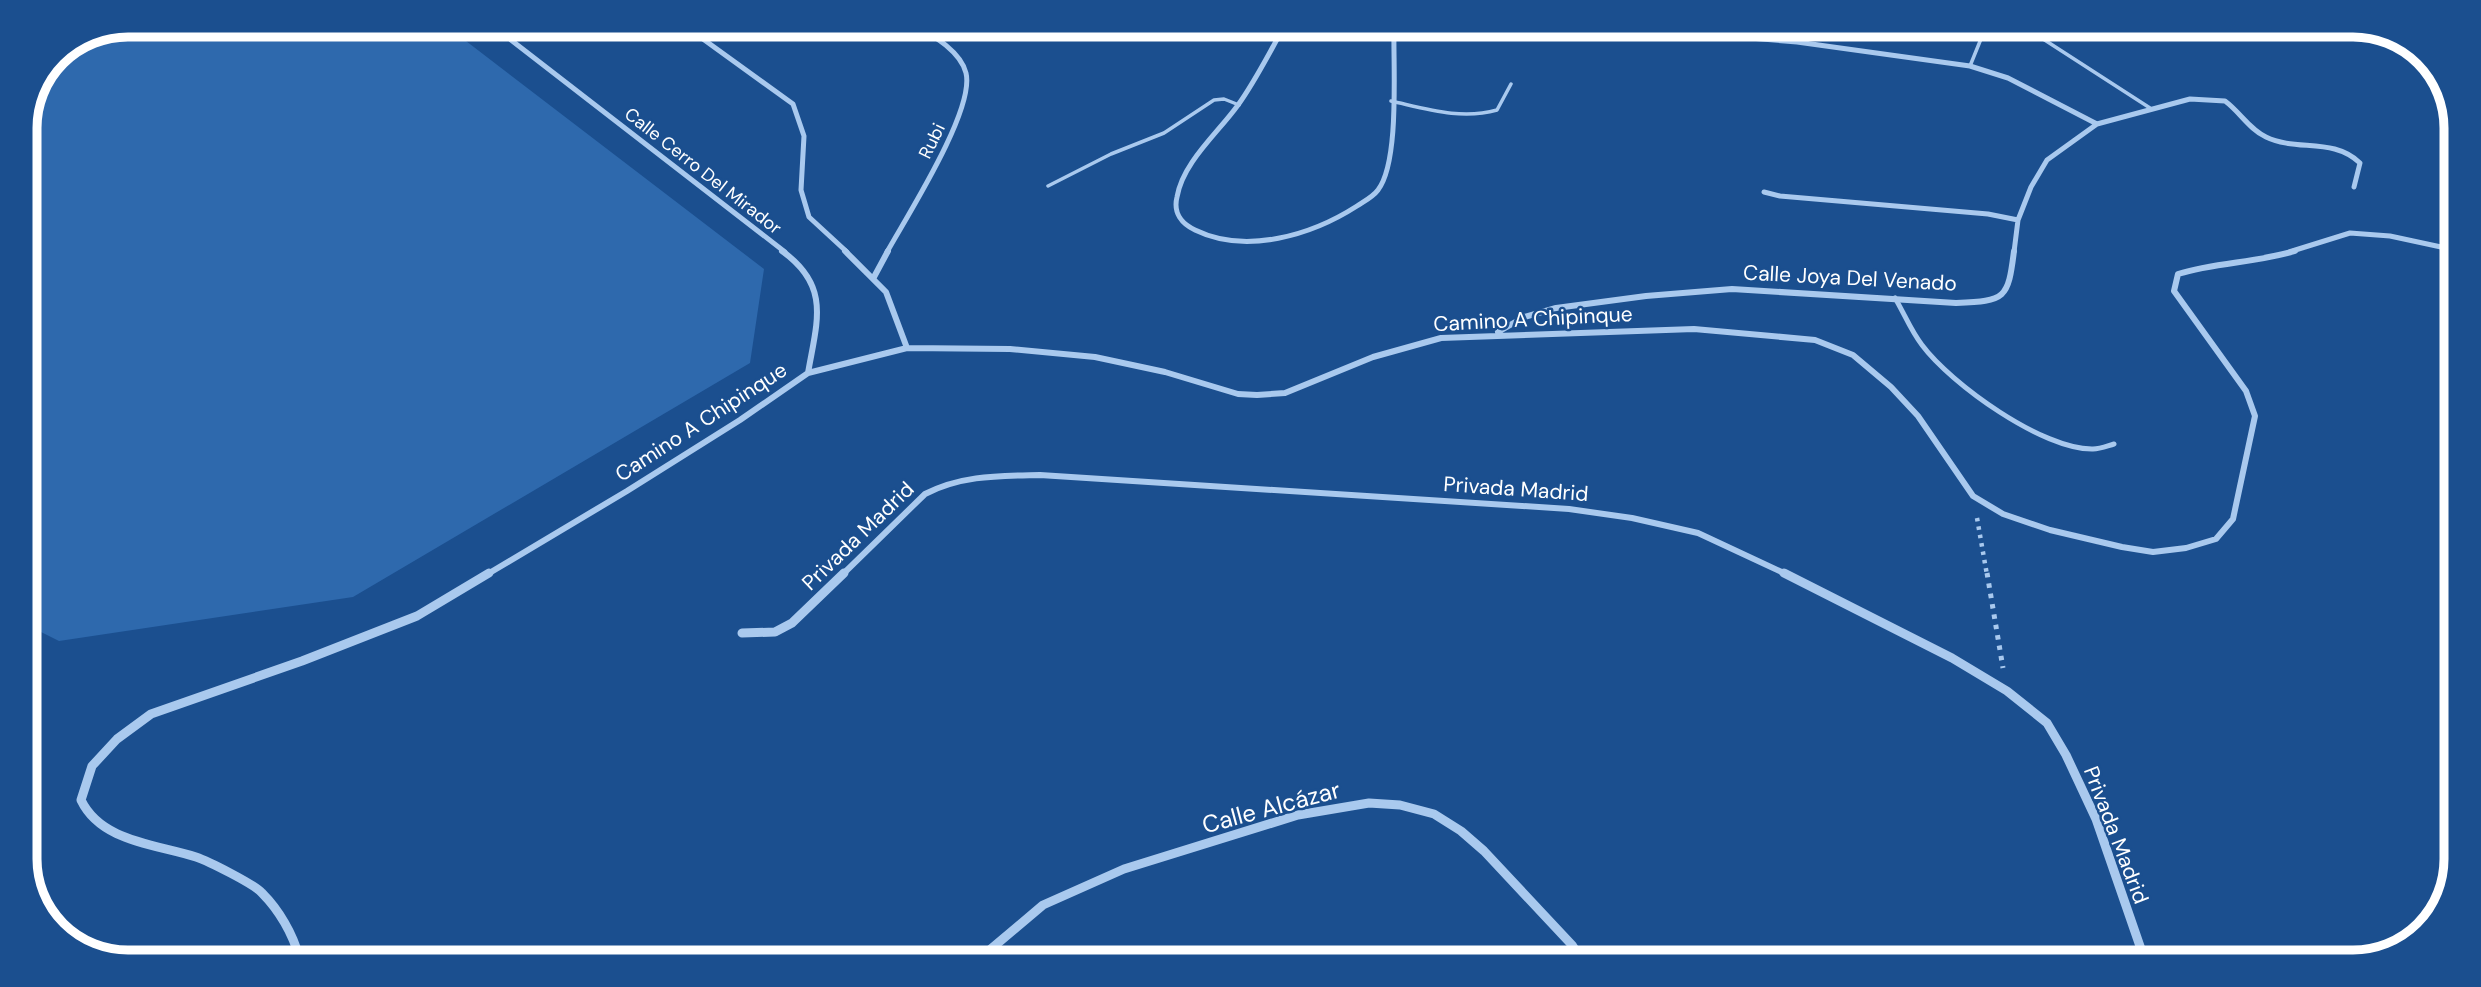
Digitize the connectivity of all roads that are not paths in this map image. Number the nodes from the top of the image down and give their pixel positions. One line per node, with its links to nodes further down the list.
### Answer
1 (510, 37): 26 (street, Calle Cerro Del Mirador)
2 (700, 37): 22 (street)
3 (935, 37): 22 (street, Rubi)
4 (1278, 37): 14 (street)
5 (1394, 37): 13 (street)
6 (1737, 37): 10 (street)
7 (1788, 37): 10 (street)
8 (1982, 37): 11 (lane)
9 (2040, 37): 15 (lane)
10 (1797, 42): 11 (street)
11 (1970, 66): 16 (street)
12 (1511, 84): 13 (lane)
13 (1391, 101): 14 (street)
14 (1239, 105): 17 (lane)
15 (2150, 108): 16 (street, Calle Joya Del Venado); 18 (street, Calle Joya Del Venado)
16 (2096, 124): 20 (street, Calle Joya Del Venado)
17 (1048, 186)
18 (2354, 187)
19 (1764, 192): 20 (street)
20 (2018, 220): 23 (street, Calle Joya Del Venado)
21 (2444, 248): 24 (street, Camino A Chipinque)
22 (874, 277): 25 (street)
23 (1895, 298): 24 (street, Calle Joya Del Venado); 27 (lane)
24 (1494, 334): 25 (street, Camino A Chipinque)
25 (907, 348): 26 (street, Camino A Chipinque)
26 (807, 373): 29 (street, Camino A Chipinque)
27 (2114, 444)
28 (742, 634): 32 (street, Privada Madrid)
29 (297, 950)
30 (990, 950): 31 (street, Calle Alcázar)
31 (1575, 950)
32 (2141, 950)

